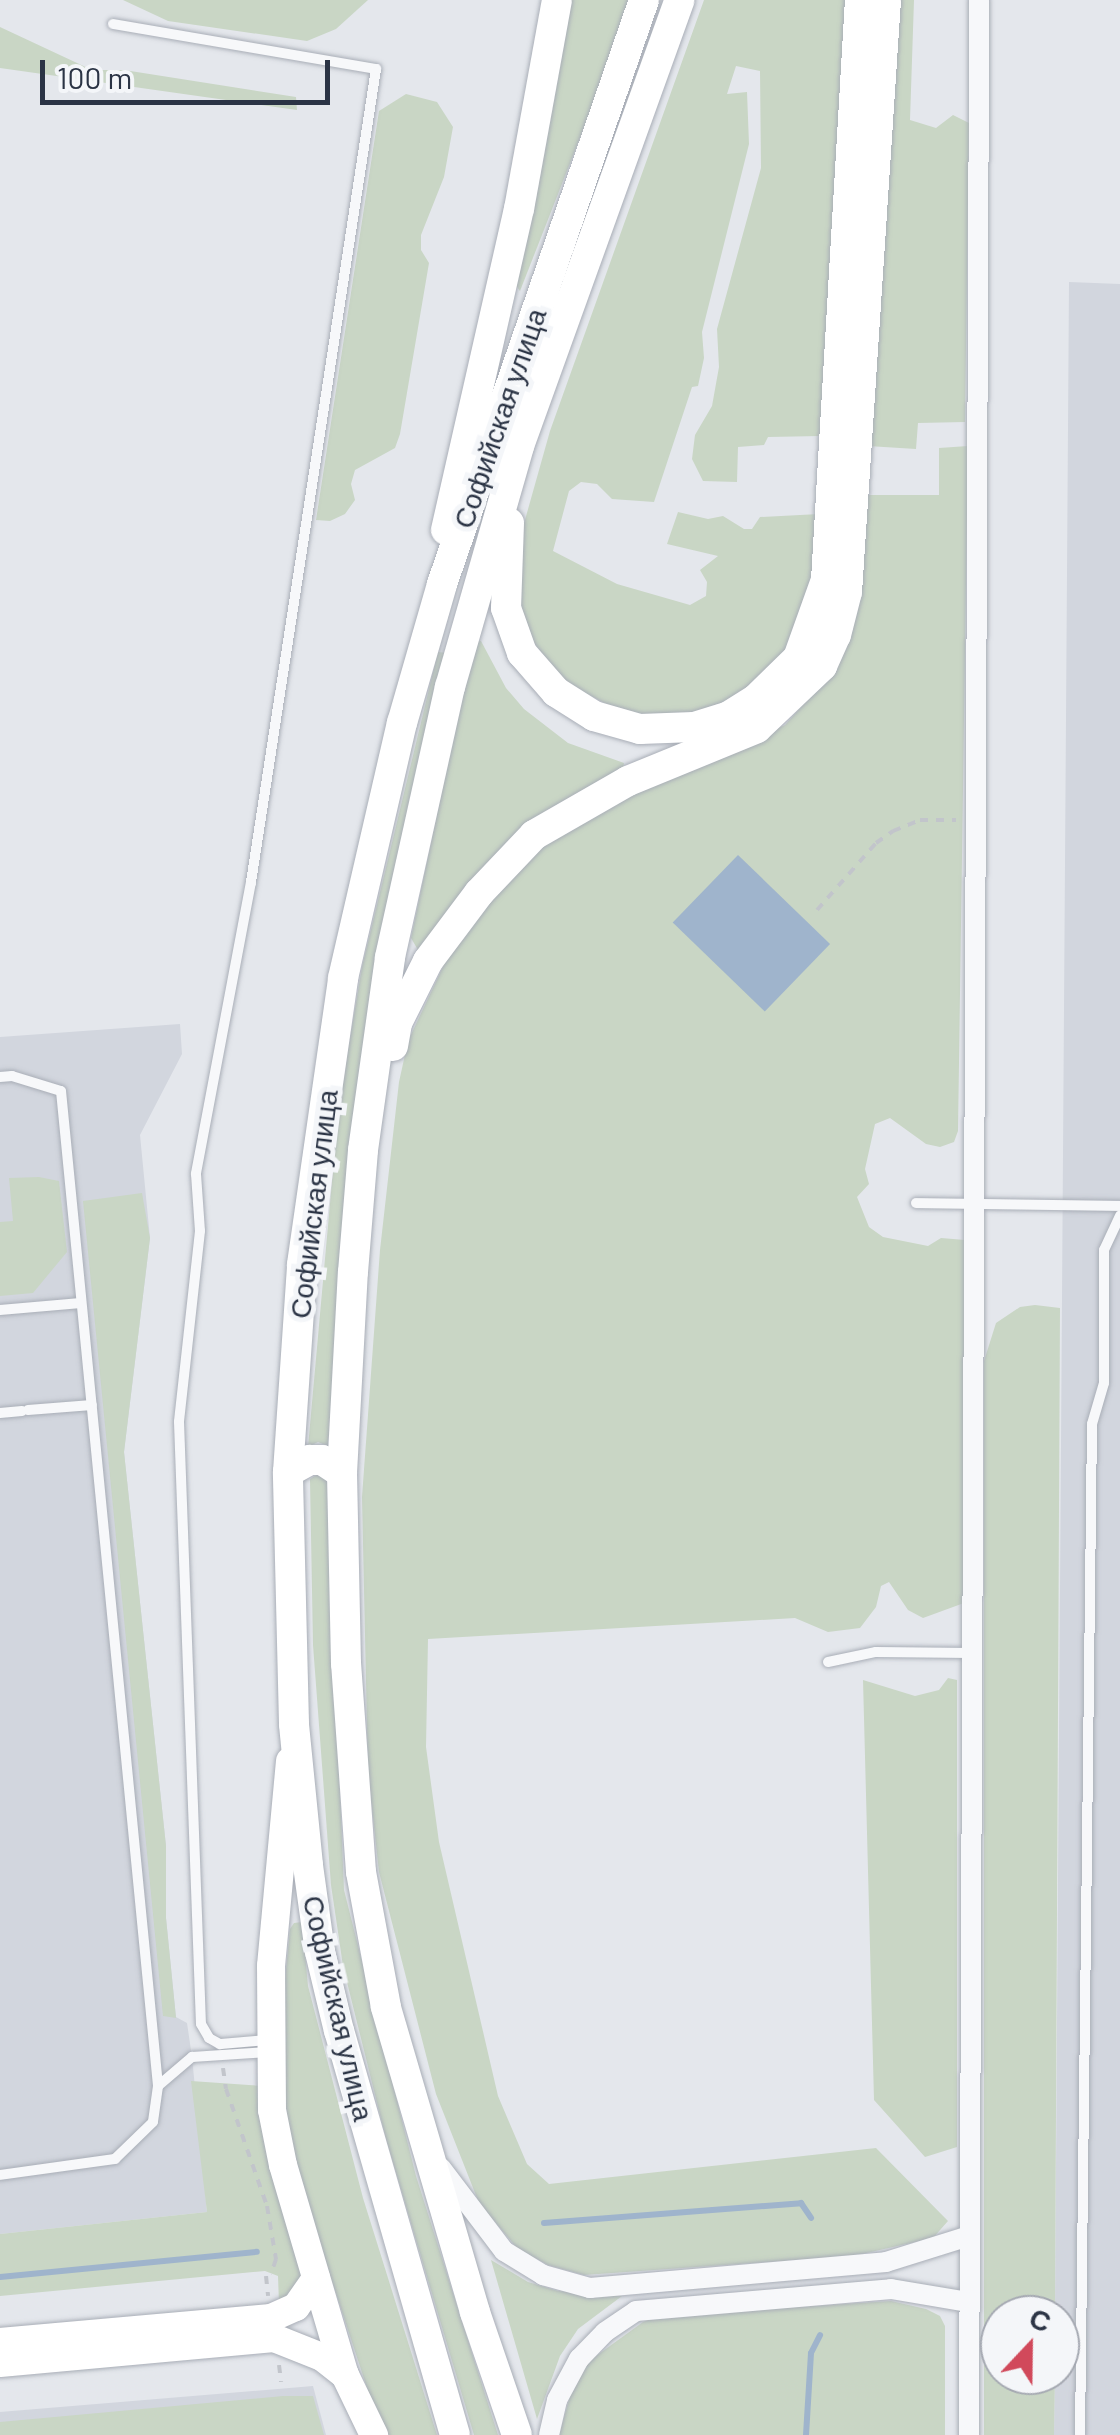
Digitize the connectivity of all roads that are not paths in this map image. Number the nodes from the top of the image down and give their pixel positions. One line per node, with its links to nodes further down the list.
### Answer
1 (557, 0): 9 (main road)
2 (644, 0): 9 (main road, Софийская улица)
3 (680, 0): 8 (main road, Софийская улица)
4 (860, 0): 8 (main road)
5 (886, 0): 11 (main road)
6 (978, 0): 13 (street)
7 (112, 24): 25 (lane)
8 (519, 446): 11 (main road, Софийская улица)
9 (442, 584): 20 (main road, Софийская улица)
10 (0, 1077): 16 (lane)
11 (364, 1150): 21 (main road, Софийская улица)
12 (916, 1203): 13 (lane)
13 (976, 1204): 14 (lane); 22 (street)
14 (1120, 1206)
15 (1120, 1216): 40 (lane)
16 (82, 1303): 17 (lane); 18 (lane)
17 (0, 1310)
18 (92, 1405): 19 (lane); 26 (lane)
19 (0, 1412)
20 (288, 1472): 21 (main road); 24 (main road, Софийская улица)
21 (342, 1474): 27 (main road, Софийская улица)
22 (972, 1653): 23 (lane); 29 (street)
23 (828, 1662)
24 (294, 1724): 25 (street); 36 (main road, Софийская улица)
25 (269, 2046): 26 (lane); 30 (street)
26 (158, 2086): 28 (lane)
27 (424, 2143): 29 (street); 37 (main road, Софийская улица)
28 (0, 2175)
29 (969, 2236): 31 (street)
30 (316, 2278): 32 (street); 34 (street)
31 (969, 2302): 38 (street); 39 (street)
32 (0, 2342)
33 (0, 2363): 34 (street)
34 (345, 2375): 35 (street)
35 (374, 2435)
36 (455, 2435)
37 (516, 2435)
38 (549, 2435)
39 (969, 2435)
40 (1080, 2435)

